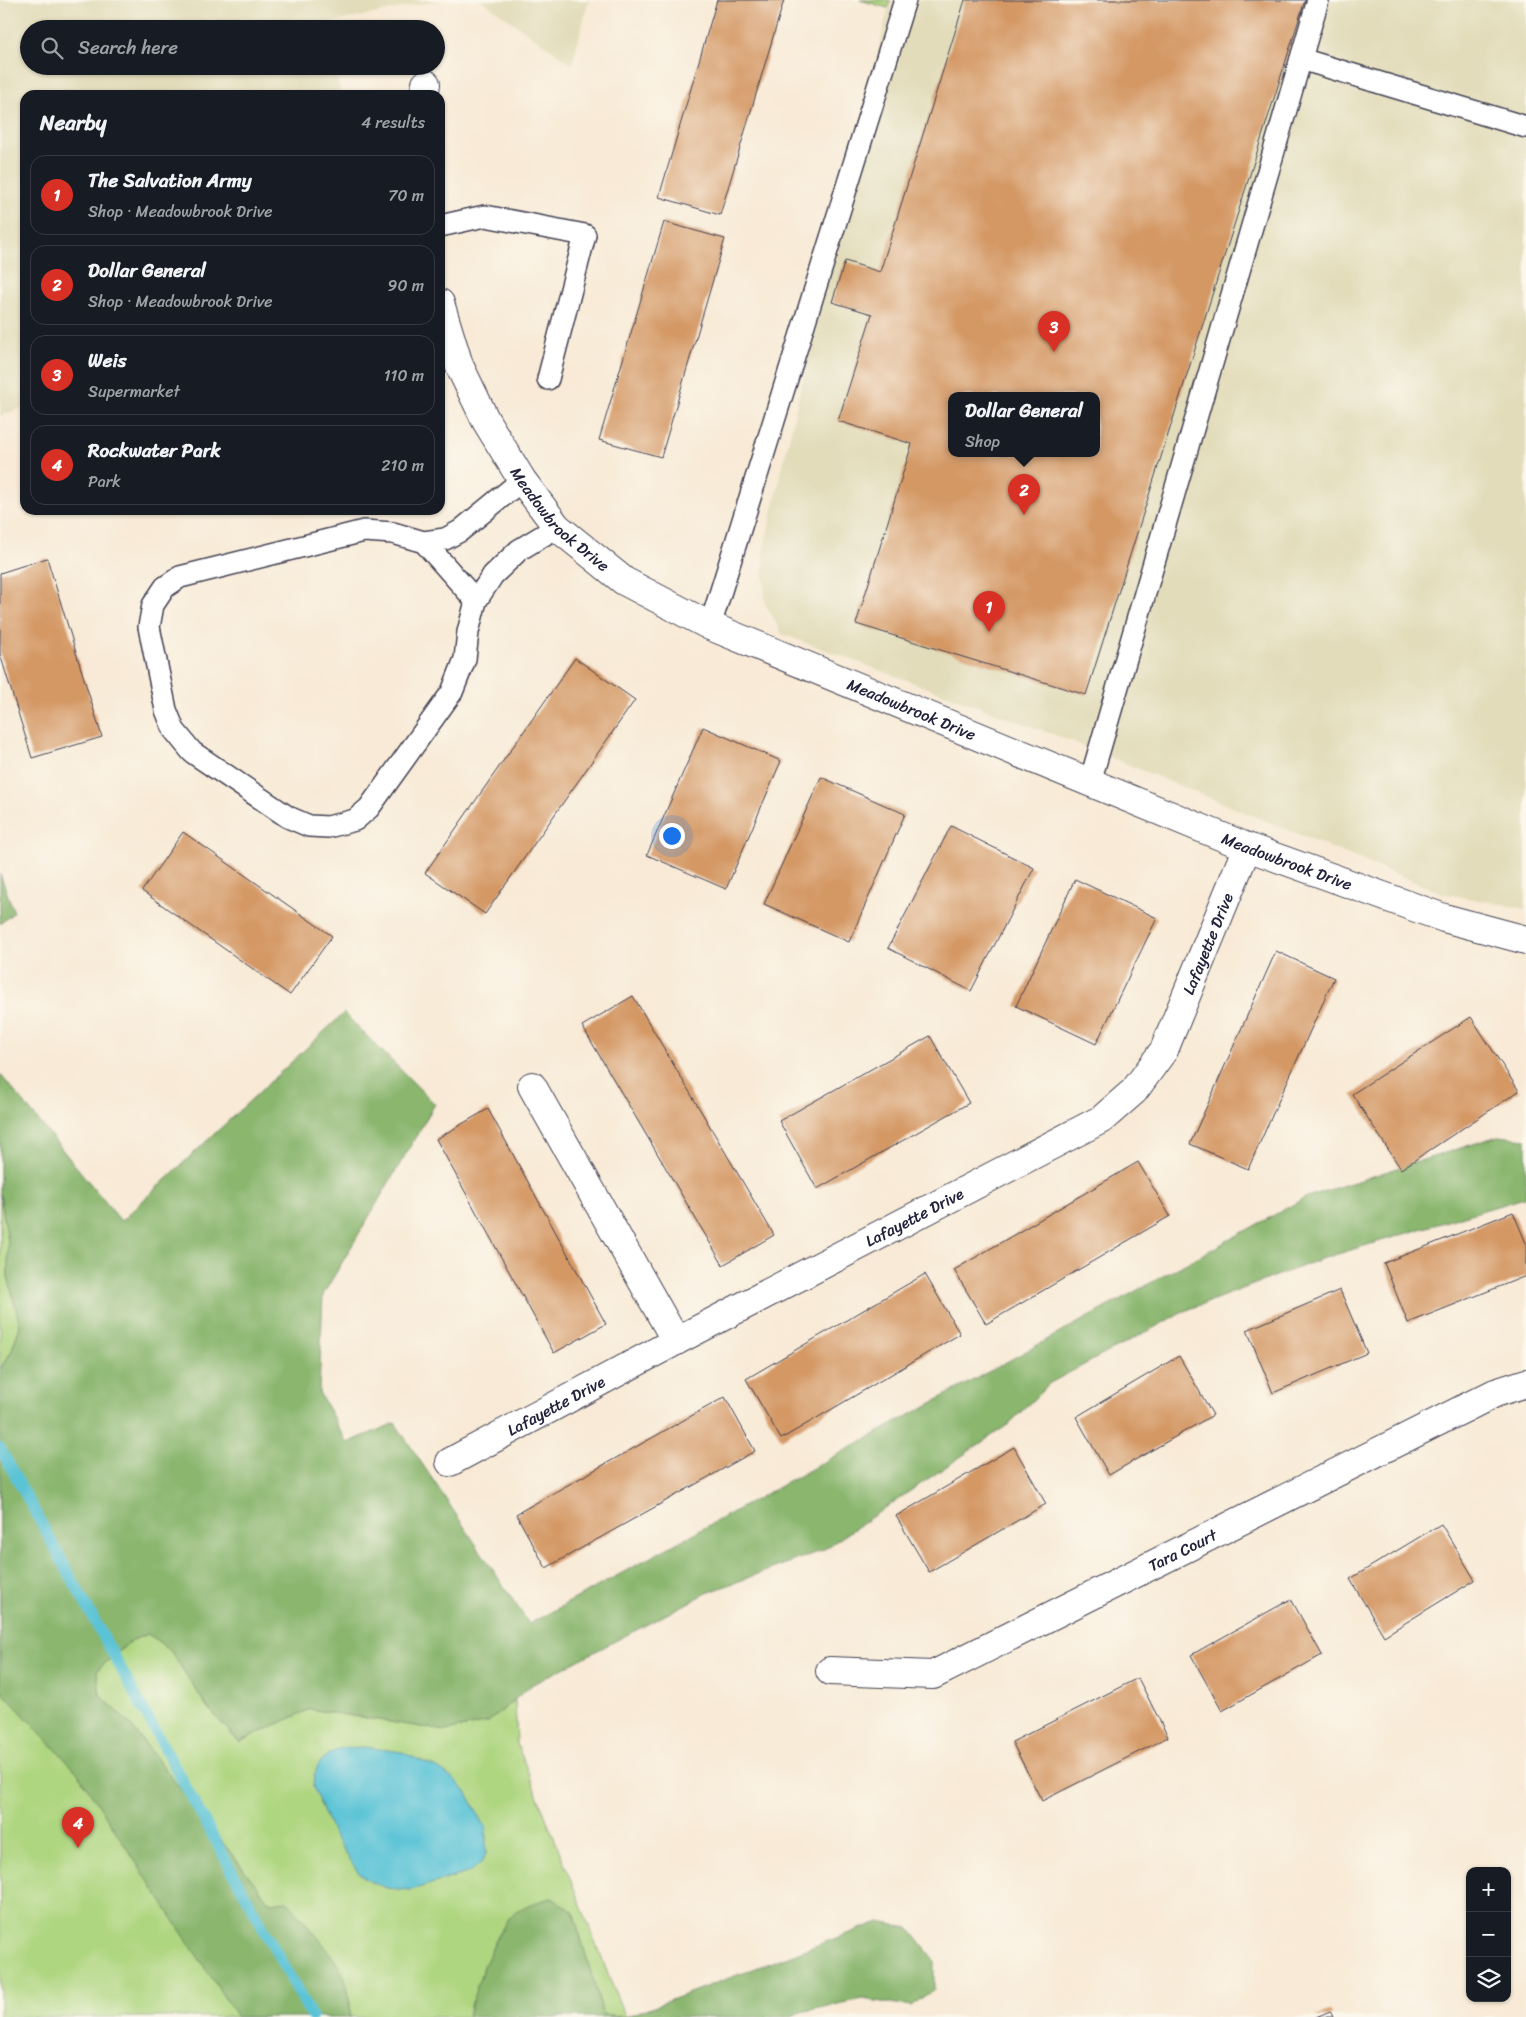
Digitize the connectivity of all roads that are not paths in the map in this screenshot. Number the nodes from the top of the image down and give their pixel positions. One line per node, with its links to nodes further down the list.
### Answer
1 (906, 0): 12 (lane)
2 (1318, 0): 3 (lane)
3 (1301, 59): 4 (lane); 13 (lane)
4 (1526, 127)
5 (445, 225): 7 (lane)
6 (445, 319): 8 (street, Meadowbrook Drive)
7 (548, 379)
8 (522, 480): 9 (street, Meadowbrook Drive); 10 (lane)
9 (557, 527): 11 (lane); 12 (street, Meadowbrook Drive)
10 (424, 542): 11 (lane); 11 (lane)
11 (476, 601)
12 (710, 626): 13 (street, Meadowbrook Drive)
13 (1090, 782): 14 (street, Meadowbrook Drive)
14 (1247, 847): 15 (street, Meadowbrook Drive); 17 (street, Lafayette Drive)
15 (1526, 940)
16 (532, 1086): 17 (street)
17 (676, 1341): 19 (street, Lafayette Drive)
18 (1526, 1383): 20 (street, Tara Court)
19 (450, 1462)
20 (830, 1671)

